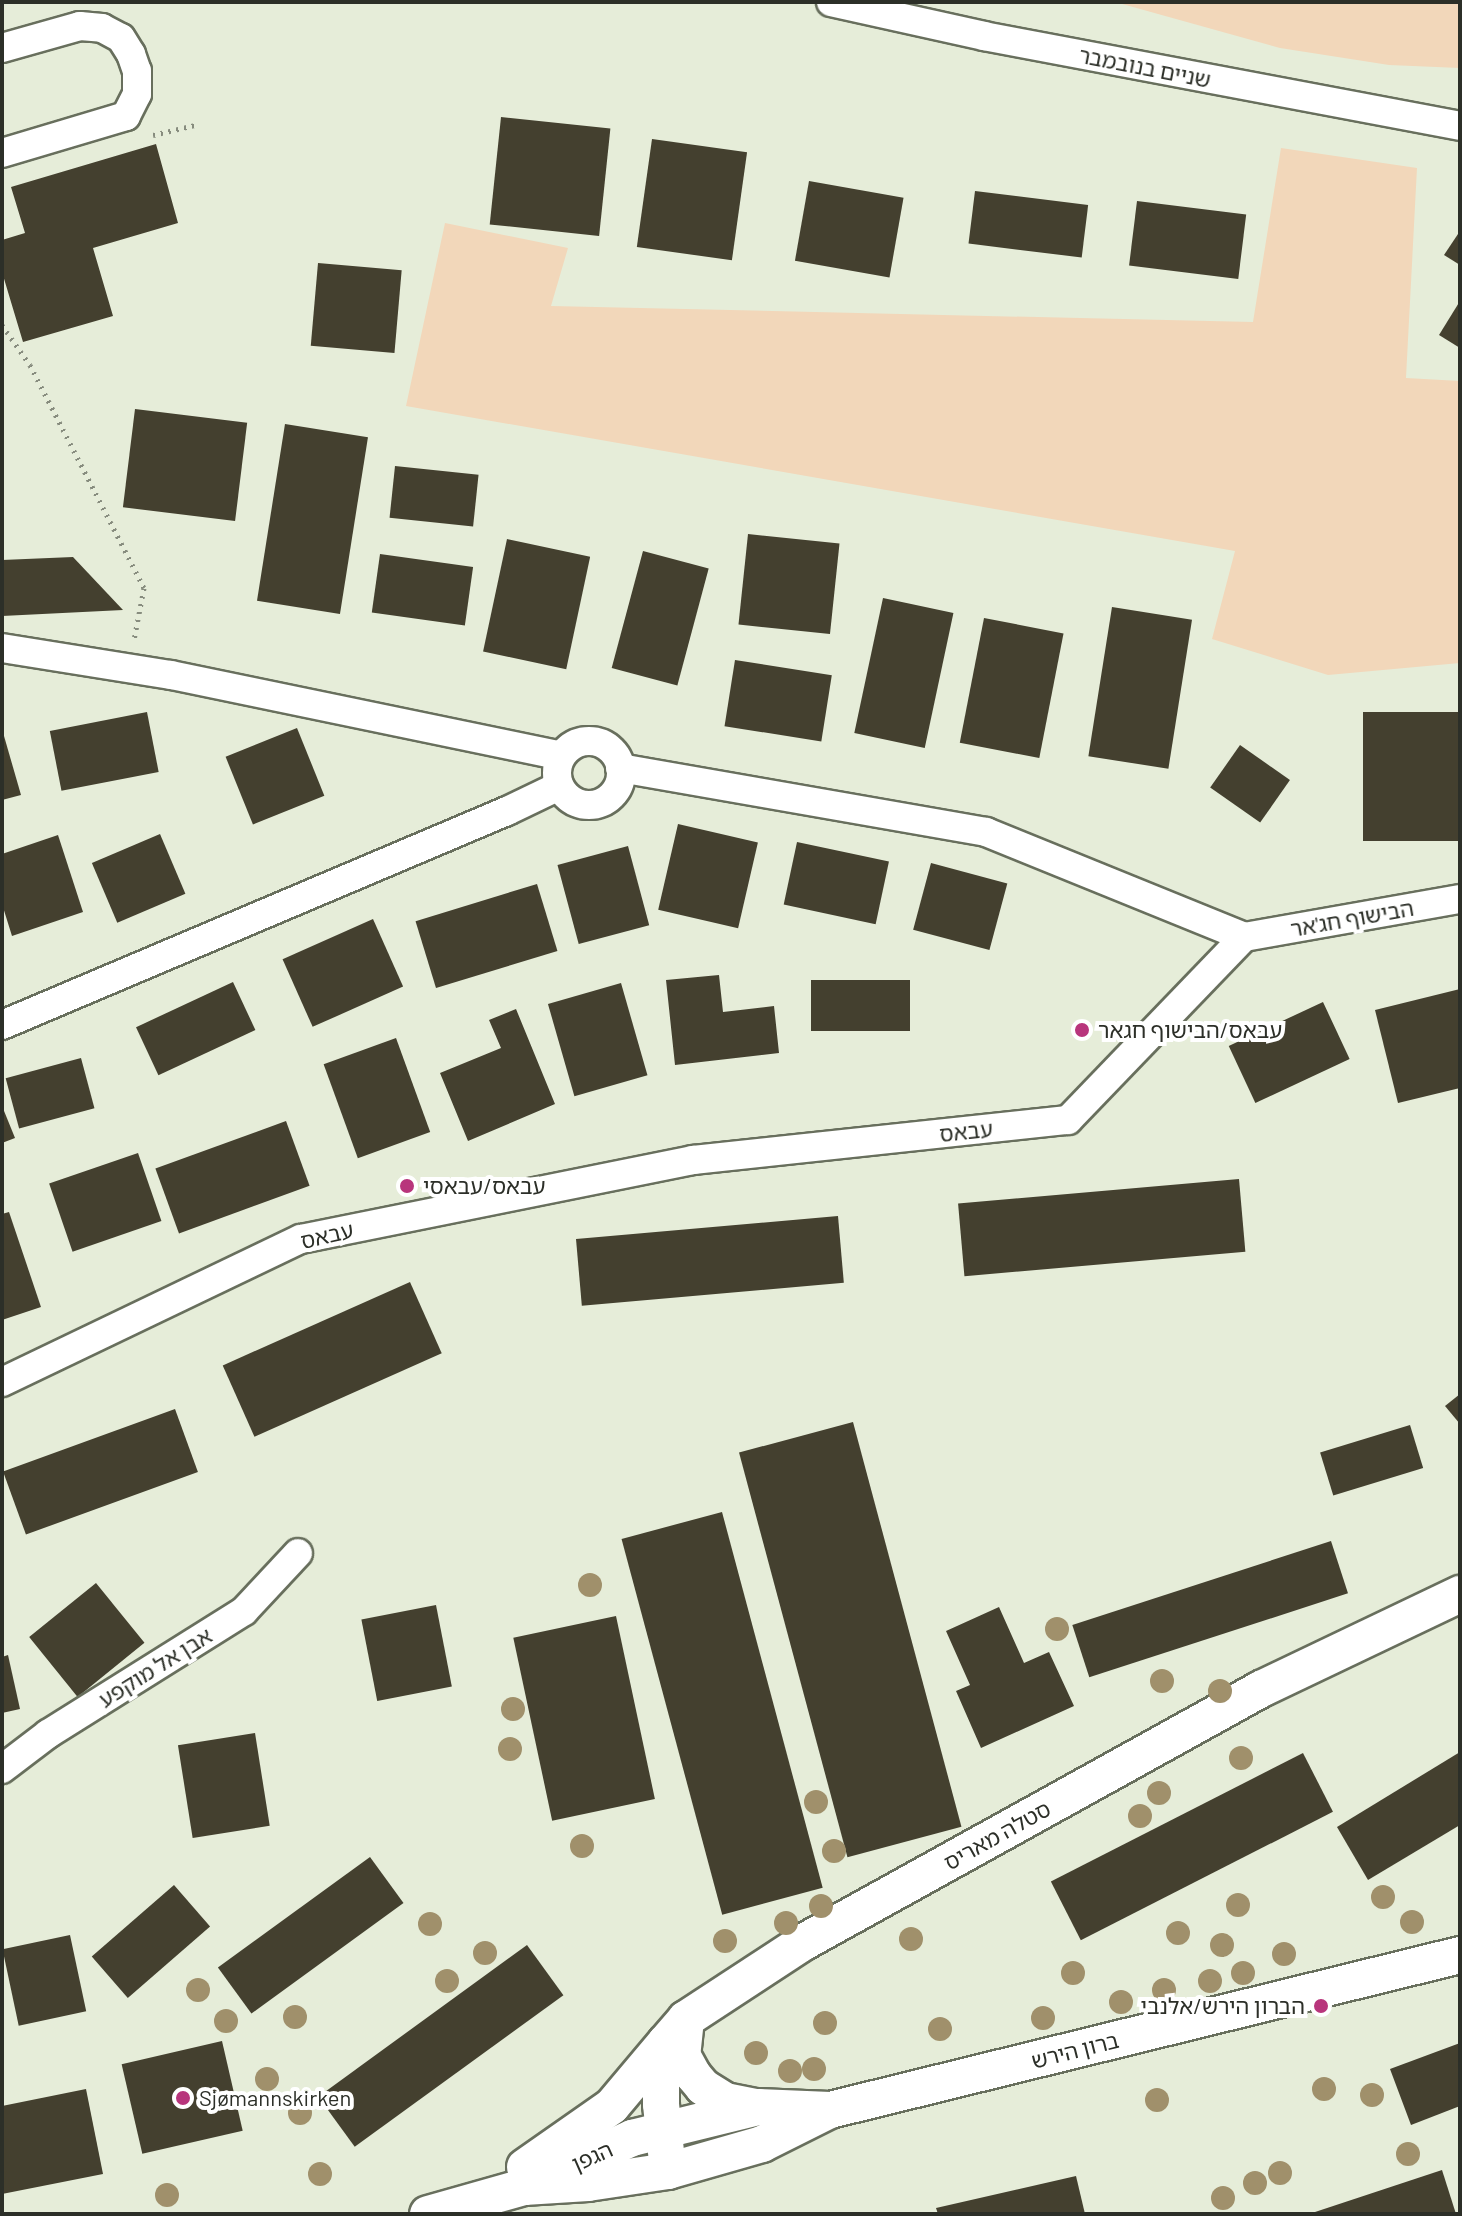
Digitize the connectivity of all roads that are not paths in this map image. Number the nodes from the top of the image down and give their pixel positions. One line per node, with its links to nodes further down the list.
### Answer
1 (831, 2): 3 (street, שניים בנובמבר)
2 (2, 48): 4 (street)
3 (1460, 126)
4 (2, 153)
5 (2, 648): 6 (street)
6 (561, 756): 7 (street); 8 (street)
7 (620, 768): 8 (street); 10 (street)
8 (559, 786): 11 (street)
9 (1460, 899): 10 (street, הבישוף חג'אר)
10 (1244, 937): 12 (street, עבאס)
11 (2, 1025)
12 (2, 1382)
13 (298, 1553): 15 (street, אבן אל מוקפע)
14 (1460, 1594): 17 (street, סטלה מאריס)
15 (2, 1769)
16 (1460, 1955): 19 (street, ברון הירש)
17 (676, 2031): 18 (street); 20 (street); 23 (street, סטלה מאריס)
18 (758, 2107): 19 (street, ברון הירש); 20 (street, ברון הירש)
19 (830, 2110): 21 (street, ברון הירש)
20 (663, 2130): 21 (street); 22 (street, הגפן)
21 (668, 2171): 22 (street, הגפן)
22 (524, 2187): 23 (street, הגפן)
23 (444, 2209)

